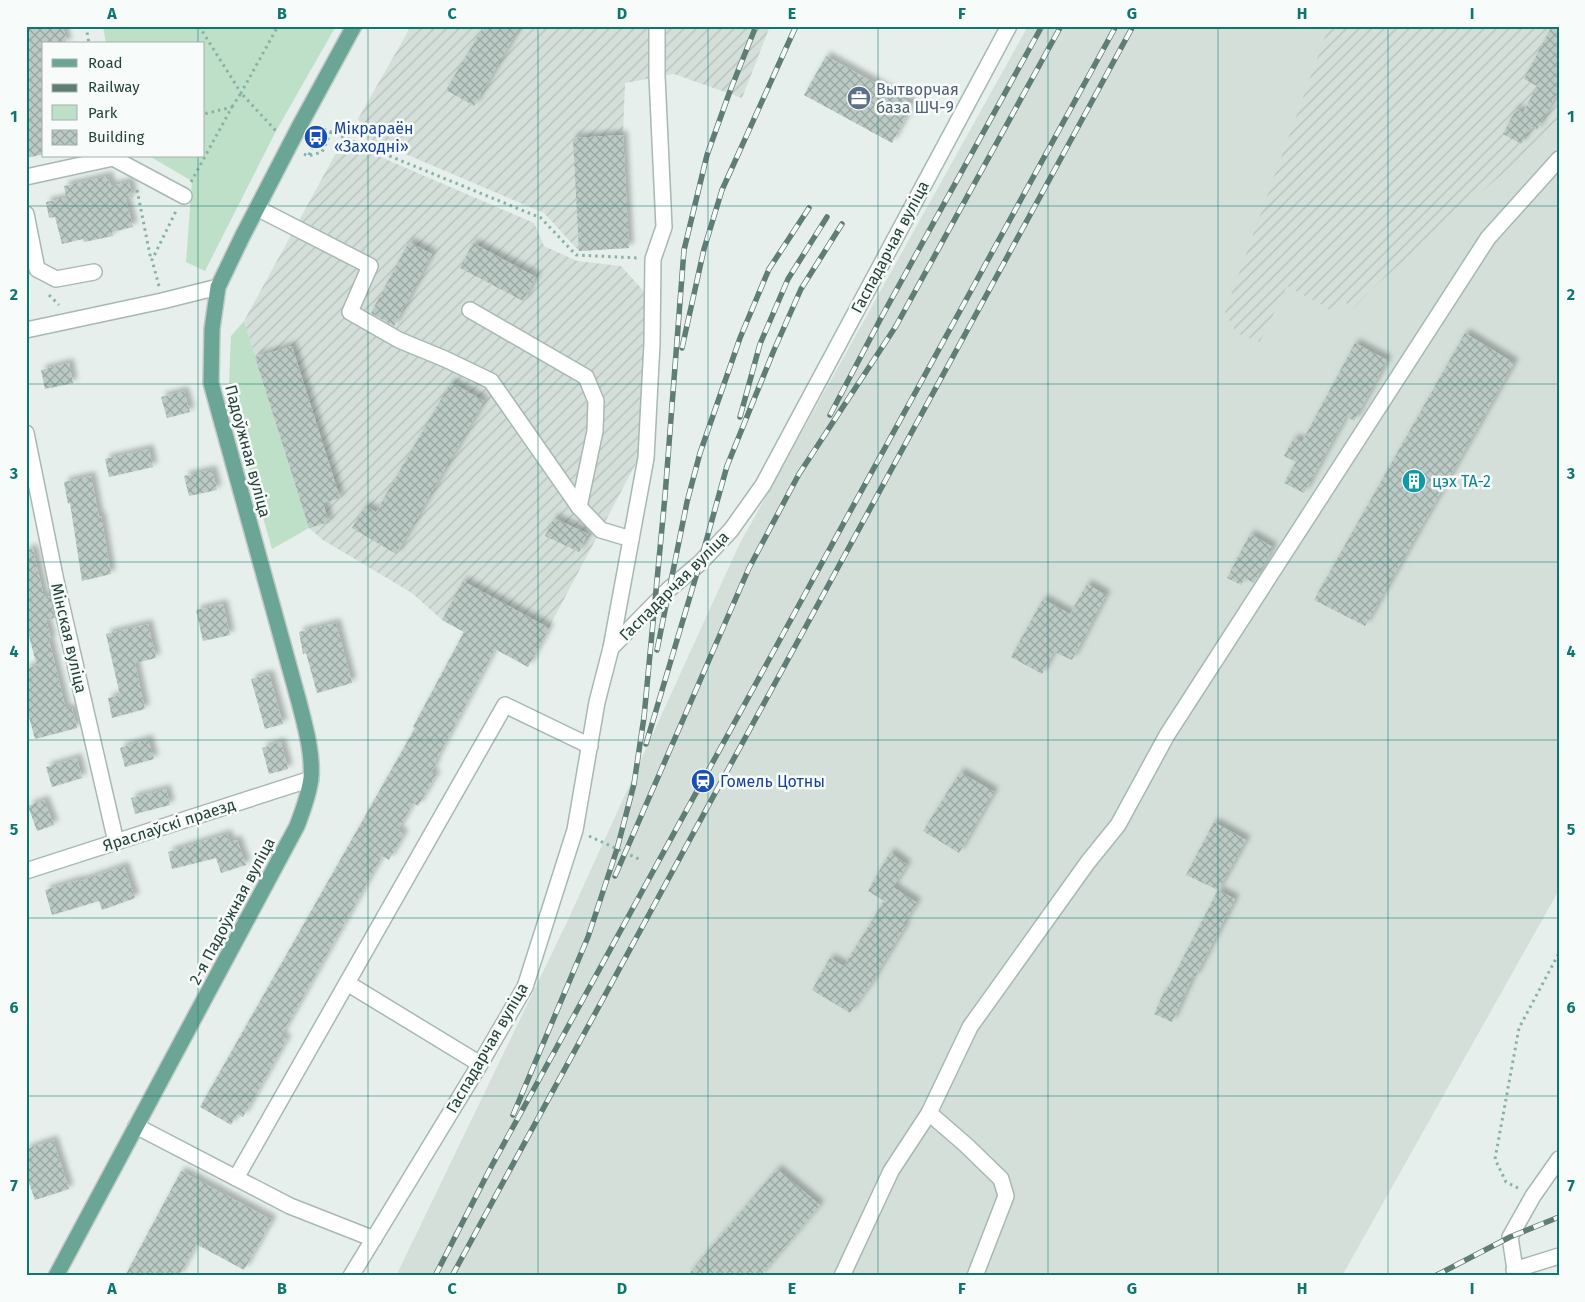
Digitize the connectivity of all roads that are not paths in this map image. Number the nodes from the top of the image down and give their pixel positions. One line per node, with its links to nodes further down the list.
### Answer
1 (354, 26): 7 (main road, Падоўжная вуліца)
2 (656, 26): 15 (street)
3 (1009, 26): 16 (street, Гаспадарчая вуліца)
4 (1559, 159): 24 (street)
5 (26, 177): 6 (street)
6 (184, 196)
7 (257, 208): 10 (main road, Падоўжная вуліца); 14 (street)
8 (26, 214): 9 (street)
9 (94, 272)
10 (218, 287): 12 (street); 17 (main road, Падоўжная вуліца)
11 (470, 310): 14 (street)
12 (26, 330)
13 (26, 433): 20 (street, Мінская вуліца)
14 (579, 507): 15 (street)
15 (631, 539): 16 (street)
16 (611, 648): 18 (street, Гаспадарчая вуліца)
17 (299, 702): 19 (main road, 2-я Падоўжная вуліца)
18 (590, 746): 22 (street); 23 (street, Гаспадарчая вуліца)
19 (311, 779): 20 (street, Яраслаўскі праезд); 25 (main road, 2-я Падоўжная вуліца)
20 (116, 842): 21 (street, Яраслаўскі праезд)
21 (26, 871)
22 (347, 983): 23 (street); 27 (street)
23 (480, 1064): 30 (street, Гаспадарчая вуліца)
24 (929, 1113): 35 (street); 36 (street)
25 (136, 1126): 27 (street); 33 (main road, 2-я Падоўжная вуліца)
26 (1559, 1159): 29 (street)
27 (236, 1178): 30 (street)
28 (1559, 1180): 29 (street)
29 (1533, 1196): 32 (street)
30 (374, 1239): 34 (street, Гаспадарчая вуліца)
31 (1559, 1256): 32 (street)
32 (1513, 1274)
33 (56, 1276)
34 (351, 1276)
35 (842, 1276)
36 (975, 1276)

